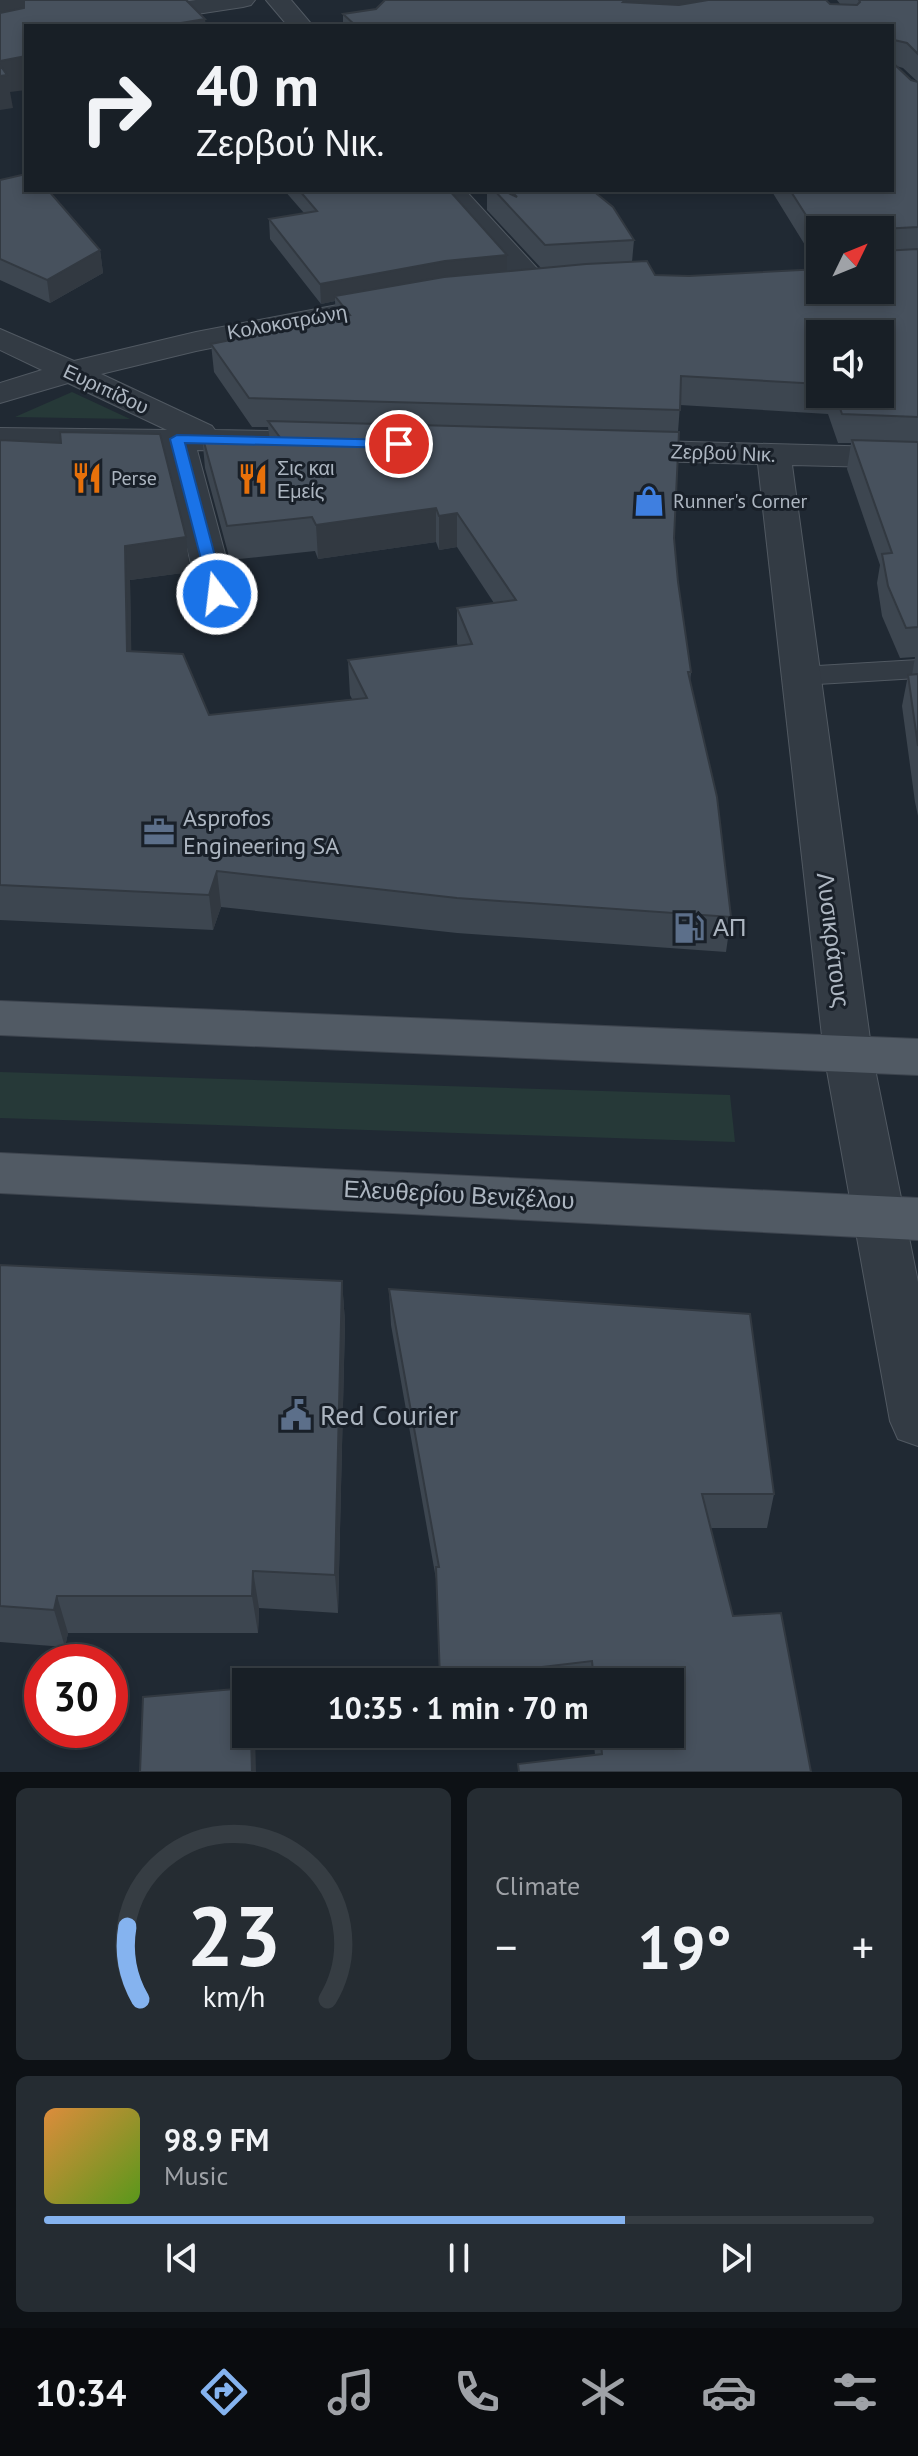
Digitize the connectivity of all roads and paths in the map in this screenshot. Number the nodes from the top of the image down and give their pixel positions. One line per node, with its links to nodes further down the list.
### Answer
1 (243, 0): 3 (street)
2 (278, 0): 4 (street)
3 (84, 24)
4 (299, 24)
5 (452, 192): 6 (street)
6 (535, 284)
7 (417, 299): 9 (street, Κολοκοτρώνη)
8 (0, 338): 9 (street, Ευριπίδου)
9 (68, 371): 10 (street, Κολοκοτρώνη); 12 (street, Ευριπίδου)
10 (0, 393)
11 (0, 438): 12 (street)
12 (194, 439): 13 (street); 17 (street)
13 (368, 443)
14 (586, 449): 15 (street, Ζερβού Νικ.)
15 (774, 454): 16 (street, Ζερβού Νικ.); 19 (street, Λυσικράτους)
16 (918, 458)
17 (224, 621)
18 (918, 669): 19 (lane)
19 (801, 676): 21 (street, Λυσικράτους)
20 (0, 1018): 21 (main road)
21 (848, 1054): 22 (main road); 24 (street, Λυσικράτους)
22 (918, 1057)
23 (0, 1173): 24 (main road, Ελευθερίου Βενιζέλου)
24 (899, 1218): 25 (street, Λυσικράτους)
25 (918, 1421)

